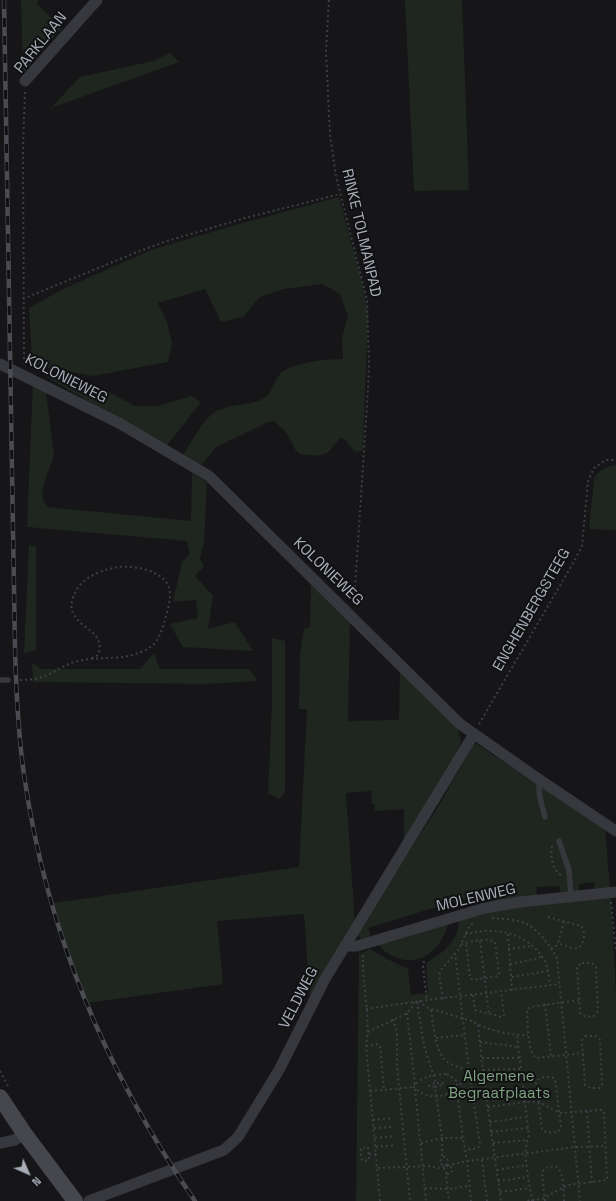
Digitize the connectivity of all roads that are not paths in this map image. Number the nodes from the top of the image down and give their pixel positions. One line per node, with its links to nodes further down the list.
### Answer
1 (97, 0): 2 (street, PARKLAAN)
2 (25, 81)
3 (0, 364): 6 (street, KOLONIEWEG)
4 (0, 680): 5 (lane)
5 (8, 680)
6 (474, 734): 7 (street, KOLONIEWEG); 13 (street, VELDWEG)
7 (540, 780): 8 (lane); 9 (street, KOLONIEWEG)
8 (545, 817)
9 (616, 831)
10 (559, 841): 12 (lane)
11 (613, 893): 12 (street, MOLENWEG)
12 (571, 897): 13 (street, MOLENWEG)
13 (345, 946): 18 (street, VELDWEG)
14 (0, 1097): 15 (main road)
15 (24, 1133): 16 (street); 17 (main road)
16 (0, 1144)
17 (75, 1201)
18 (89, 1201)

